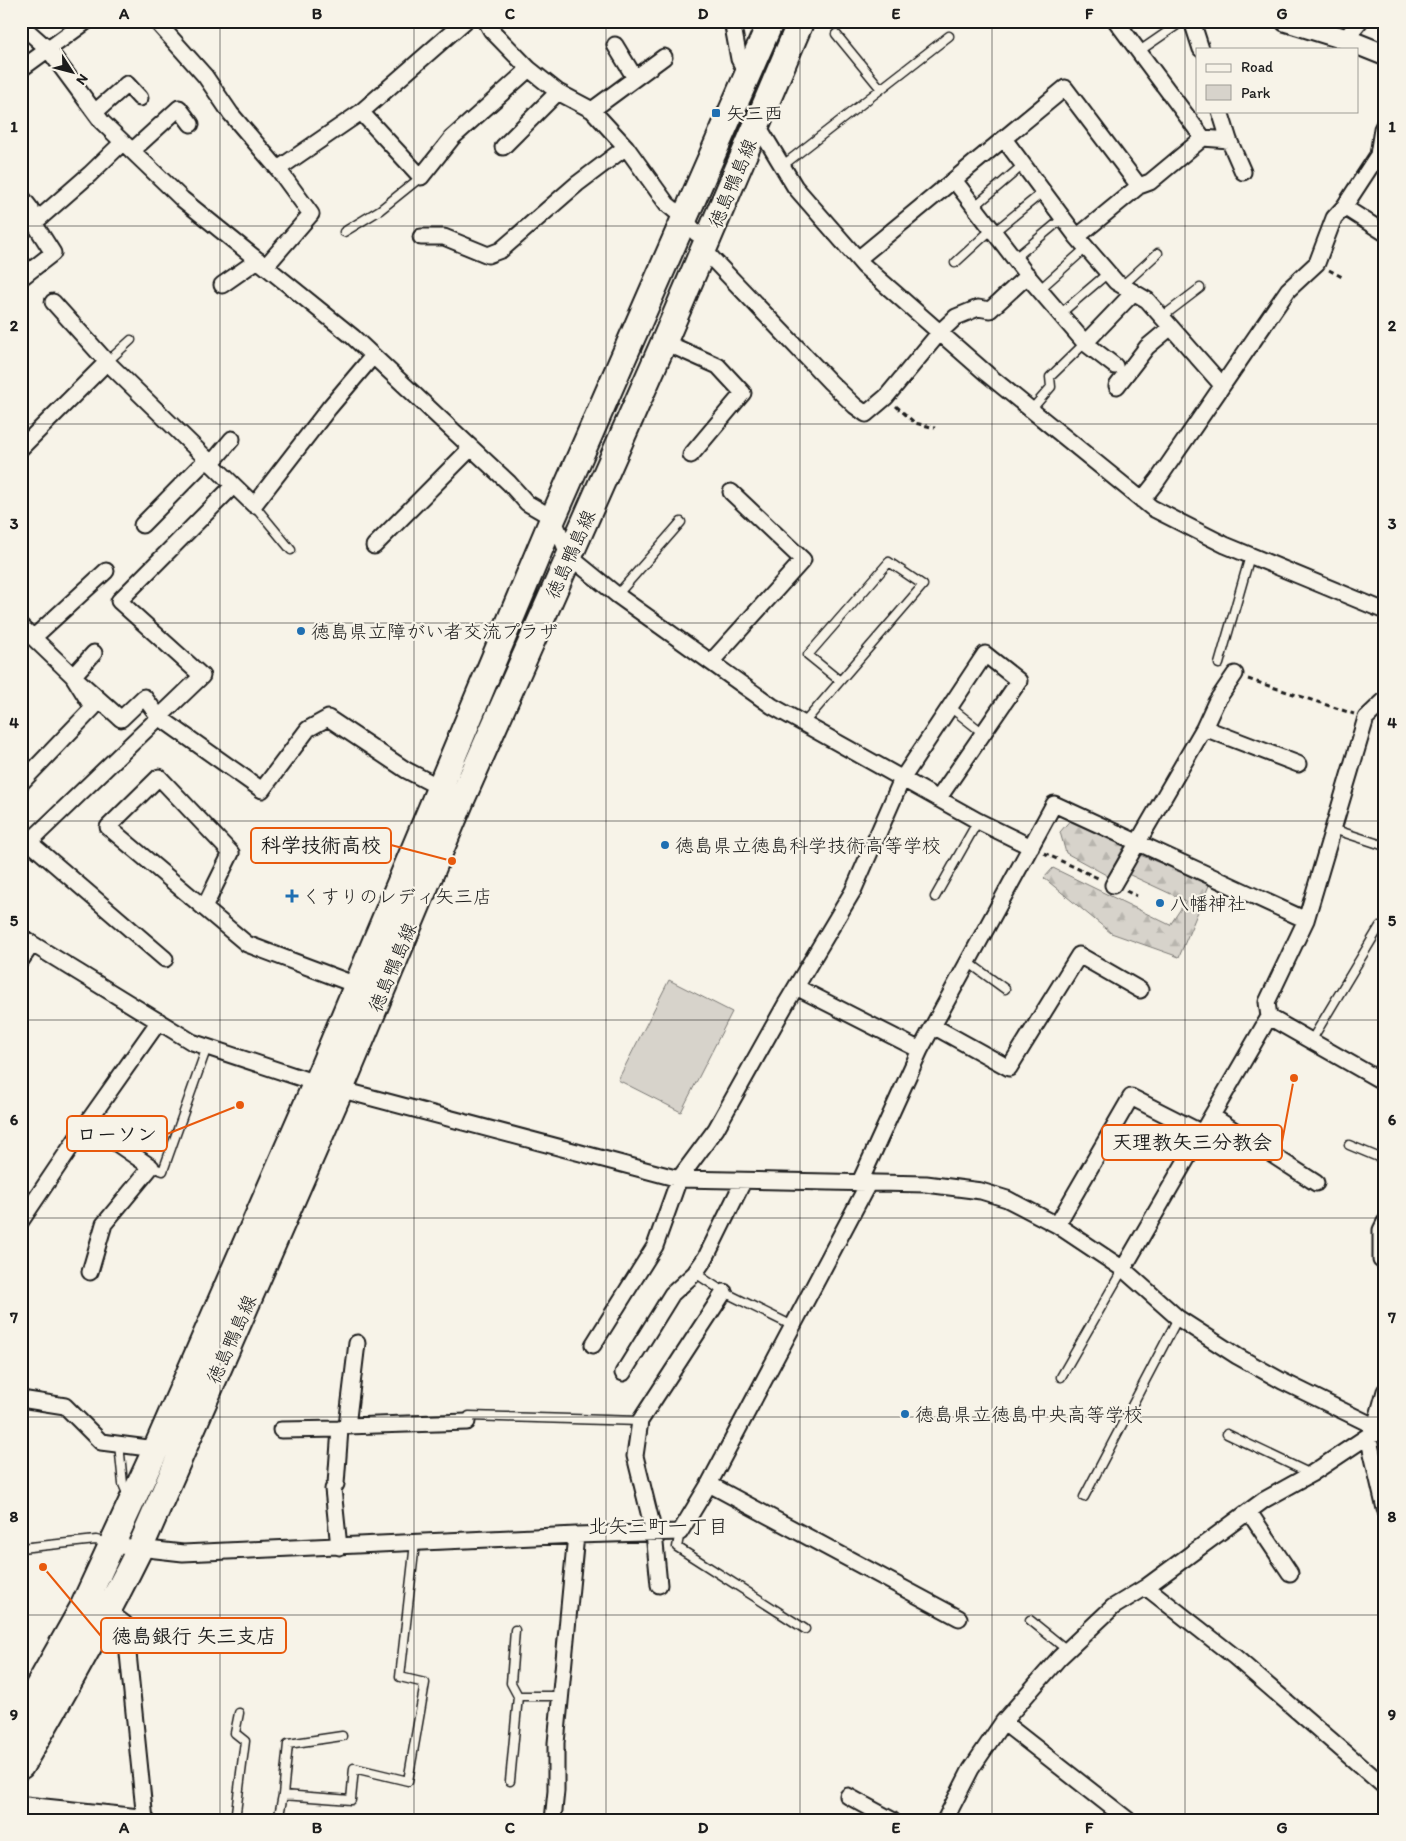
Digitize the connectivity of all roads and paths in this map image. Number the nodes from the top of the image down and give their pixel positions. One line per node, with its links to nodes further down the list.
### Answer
1 (87, 21): 19 (street)
2 (156, 21): 46 (street)
3 (465, 21): 32 (street)
4 (487, 21): 23 (street)
5 (732, 21): 25 (street)
6 (771, 21): 25 (main road, 徳島鴨島線)
7 (802, 21): 35 (main road, 徳島鴨島線)
8 (1116, 21): 20 (street)
9 (1183, 21): 20 (lane)
10 (1192, 21): 18 (street)
11 (1286, 21): 16 (street)
12 (1360, 21): 16 (street)
13 (22, 23): 19 (street)
14 (836, 34): 27 (lane)
15 (950, 36): 27 (lane)
16 (1345, 39): 21 (street)
17 (615, 45): 26 (street)
18 (1201, 48)
19 (48, 49): 24 (street); 31 (street)
20 (1138, 52): 37 (street)
21 (1385, 55)
22 (664, 57): 26 (street)
23 (529, 68): 28 (street); 48 (street)
24 (21, 69)
25 (748, 76): 57 (main road, 徳島鴨島線)
26 (635, 78): 30 (street)
27 (881, 89): 45 (lane)
28 (558, 92): 30 (street); 41 (street)
29 (140, 98): 31 (street)
30 (592, 110): 42 (street)
31 (95, 112): 40 (street)
32 (360, 112): 46 (street); 48 (street)
33 (1220, 112): 39 (street)
34 (191, 124): 40 (street)
35 (757, 124): 45 (street); 63 (main road, 徳島鴨島線)
36 (1385, 124): 43 (street)
37 (1203, 138): 39 (street); 50 (street)
38 (1004, 139): 44 (street); 49 (street); 50 (street)
39 (1229, 140): 47 (street)
40 (128, 147): 68 (street); 71 (street)
41 (503, 147)
42 (626, 148): 57 (street); 61 (street)
43 (1382, 156): 54 (street)
44 (1023, 165): 51 (street); 53 (lane)
45 (782, 166): 66 (street)
46 (278, 169): 68 (street)
47 (1243, 172)
48 (421, 176): 59 (lane)
49 (954, 180): 53 (street); 66 (street)
50 (1139, 186): 62 (street)
51 (1043, 192): 56 (street); 58 (lane)
52 (21, 196): 55 (street)
53 (975, 206): 58 (street)
54 (1344, 207): 60 (street); 86 (street)
55 (32, 208)
56 (1063, 218): 62 (street); 65 (lane)
57 (686, 220): 63 (street); 100 (main road, 徳島鴨島線)
58 (993, 230): 65 (street); 67 (lane)
59 (344, 232)
60 (1385, 233)
61 (420, 237)
62 (1082, 242): 69 (street); 75 (lane)
63 (706, 243): 81 (main road, 徳島鴨島線); 88 (street)
64 (1158, 253): 74 (lane)
65 (1014, 258): 70 (street)
66 (858, 259): 79 (street)
67 (955, 262)
68 (262, 263): 72 (street); 83 (street)
69 (1108, 273): 74 (street); 77 (lane)
70 (1028, 275): 75 (street); 79 (street)
71 (21, 278)
72 (222, 285)
73 (1200, 288): 78 (lane)
74 (1128, 289): 78 (street); 82 (street)
75 (1039, 290): 77 (street)
76 (53, 302): 84 (street)
77 (1060, 314): 82 (street)
78 (1166, 322): 86 (street); 87 (street)
79 (940, 332): 88 (street); 89 (street)
80 (131, 340): 84 (lane)
81 (664, 342): 94 (street); 105 (main road, 徳島鴨島線)
82 (1086, 343): 85 (street); 89 (lane)
83 (373, 356): 93 (street); 99 (street)
84 (108, 362): 92 (street); 95 (street)
85 (1115, 366)
86 (1222, 385): 98 (street)
87 (1117, 386)
88 (886, 397): 90 (path)
89 (1031, 410): 98 (street)
90 (934, 428)
91 (232, 439): 95 (street)
92 (22, 446)
93 (471, 448): 100 (street); 103 (street)
94 (691, 456)
95 (209, 462): 96 (street); 102 (street)
96 (233, 486): 99 (street); 120 (street)
97 (731, 492): 113 (street)
98 (1142, 500): 106 (street)
99 (254, 505): 104 (lane)
100 (553, 518): 105 (street); 128 (main road, 徳島鴨島線)
101 (681, 522): 108 (lane)
102 (142, 525)
103 (374, 546)
104 (292, 550)
105 (568, 556): 108 (street); 158 (main road, 徳島鴨島線)
106 (1250, 556): 109 (street); 114 (lane)
107 (106, 571): 111 (street)
108 (616, 595): 113 (street)
109 (1385, 611)
110 (21, 626): 111 (street)
111 (33, 638): 116 (street)
112 (94, 653): 116 (street)
113 (711, 662): 122 (street)
114 (1219, 664)
115 (1235, 674): 121 (path); 123 (street)
116 (73, 676): 120 (street); 127 (street)
117 (840, 681): 117 (lane); 122 (lane)
118 (1385, 700): 121 (street)
119 (950, 707): 124 (lane); 124 (street); 126 (street)
120 (159, 717): 128 (street); 133 (street)
121 (1366, 718): 131 (street)
122 (803, 724): 126 (street)
123 (1204, 728): 125 (street); 132 (street)
124 (983, 733): 129 (street)
125 (1298, 764)
126 (902, 779): 129 (street); 147 (street)
127 (21, 783)
128 (439, 788): 146 (main road, 徳島鴨島線)
129 (938, 799): 130 (street)
130 (978, 821): 135 (street); 138 (lane)
131 (1333, 829): 134 (lane); 140 (street)
132 (1138, 842): 135 (street); 136 (street); 140 (street)
133 (25, 846): 143 (street)
134 (1385, 846)
135 (1031, 847): 136 (path); 145 (street)
136 (1113, 885): 137 (path)
137 (1137, 896)
138 (935, 897)
139 (204, 908): 139 (street); 146 (street)
140 (1306, 920): 150 (street)
141 (1380, 926): 153 (lane)
142 (27, 940): 144 (street); 151 (street)
143 (165, 959)
144 (21, 960)
145 (968, 962): 148 (lane); 152 (street)
146 (356, 985): 156 (main road, 徳島鴨島線)
147 (796, 987): 155 (street); 165 (street)
148 (1005, 989)
149 (1140, 990): 152 (street)
150 (1269, 1017): 153 (street); 159 (street)
151 (159, 1021): 154 (street); 160 (street)
152 (933, 1026): 155 (street)
153 (1311, 1041): 157 (street)
154 (207, 1047): 156 (street); 164 (lane)
155 (920, 1050): 168 (street)
156 (316, 1083): 158 (street); 192 (main road, 徳島鴨島線)
157 (1385, 1083)
158 (340, 1088): 165 (street); 206 (main road, 徳島鴨島線)
159 (1212, 1116): 161 (street); 167 (street)
160 (87, 1123): 164 (street); 169 (street)
161 (1202, 1133): 171 (street); 173 (street)
162 (1349, 1145): 163 (lane)
163 (1385, 1160)
164 (151, 1167): 174 (street)
165 (679, 1179): 166 (street); 180 (street)
166 (743, 1182): 168 (street); 175 (street)
167 (1316, 1183)
168 (864, 1184): 171 (street); 178 (street)
169 (21, 1221)
170 (1385, 1222): 172 (street)
171 (1057, 1225): 173 (street)
172 (1385, 1263)
173 (1123, 1269): 177 (street); 182 (lane)
174 (90, 1272)
175 (695, 1273): 176 (lane); 181 (street)
176 (724, 1292): 178 (lane); 185 (street)
177 (1178, 1318): 189 (street); 195 (lane)
178 (793, 1326): 194 (street)
179 (357, 1343): 187 (street)
180 (594, 1345)
181 (623, 1373)
182 (1061, 1377)
183 (1385, 1391): 189 (street)
184 (21, 1399): 191 (street)
185 (640, 1421): 186 (lane); 200 (street)
186 (466, 1422): 187 (street)
187 (344, 1428): 188 (street); 204 (street)
188 (281, 1430)
189 (1378, 1431): 193 (street); 197 (street)
190 (1227, 1434): 193 (lane)
191 (119, 1444): 192 (street); 196 (lane)
192 (156, 1449): 196 (main road, 徳島鴨島線)
193 (1311, 1474): 198 (street)
194 (709, 1484): 199 (street); 211 (street)
195 (1084, 1497)
196 (132, 1504): 203 (main road, 徳島鴨島線)
197 (1385, 1509)
198 (1249, 1512): 207 (street); 209 (street)
199 (680, 1532): 200 (street); 213 (lane)
200 (654, 1533): 201 (street); 208 (street)
201 (576, 1535): 202 (street); 217 (street)
202 (415, 1543): 204 (street); 225 (lane)
203 (112, 1545): 205 (lane); 206 (street); 219 (main road, 徳島鴨島線)
204 (339, 1547): 206 (street)
205 (21, 1548)
206 (140, 1548): 210 (main road, 徳島鴨島線)
207 (1290, 1573)
208 (659, 1586)
209 (1146, 1587): 215 (street); 224 (street)
210 (109, 1612): 222 (main road, 徳島鴨島線); 228 (street)
211 (959, 1618)
212 (1030, 1620): 215 (lane)
213 (805, 1629)
214 (516, 1630): 216 (lane)
215 (1067, 1650): 220 (street)
216 (518, 1696): 217 (lane); 223 (lane)
217 (560, 1696): 231 (street)
218 (239, 1713): 229 (lane)
219 (21, 1717)
220 (1003, 1722): 233 (street); 234 (street)
221 (342, 1736): 225 (lane)
222 (21, 1766)
223 (510, 1781)
224 (1385, 1787)
225 (283, 1794): 230 (lane)
226 (848, 1796): 232 (street)
227 (21, 1807): 228 (street)
228 (145, 1820)
229 (235, 1820)
230 (278, 1820)
231 (553, 1820)
232 (892, 1820)
233 (945, 1820)
234 (1128, 1820)

